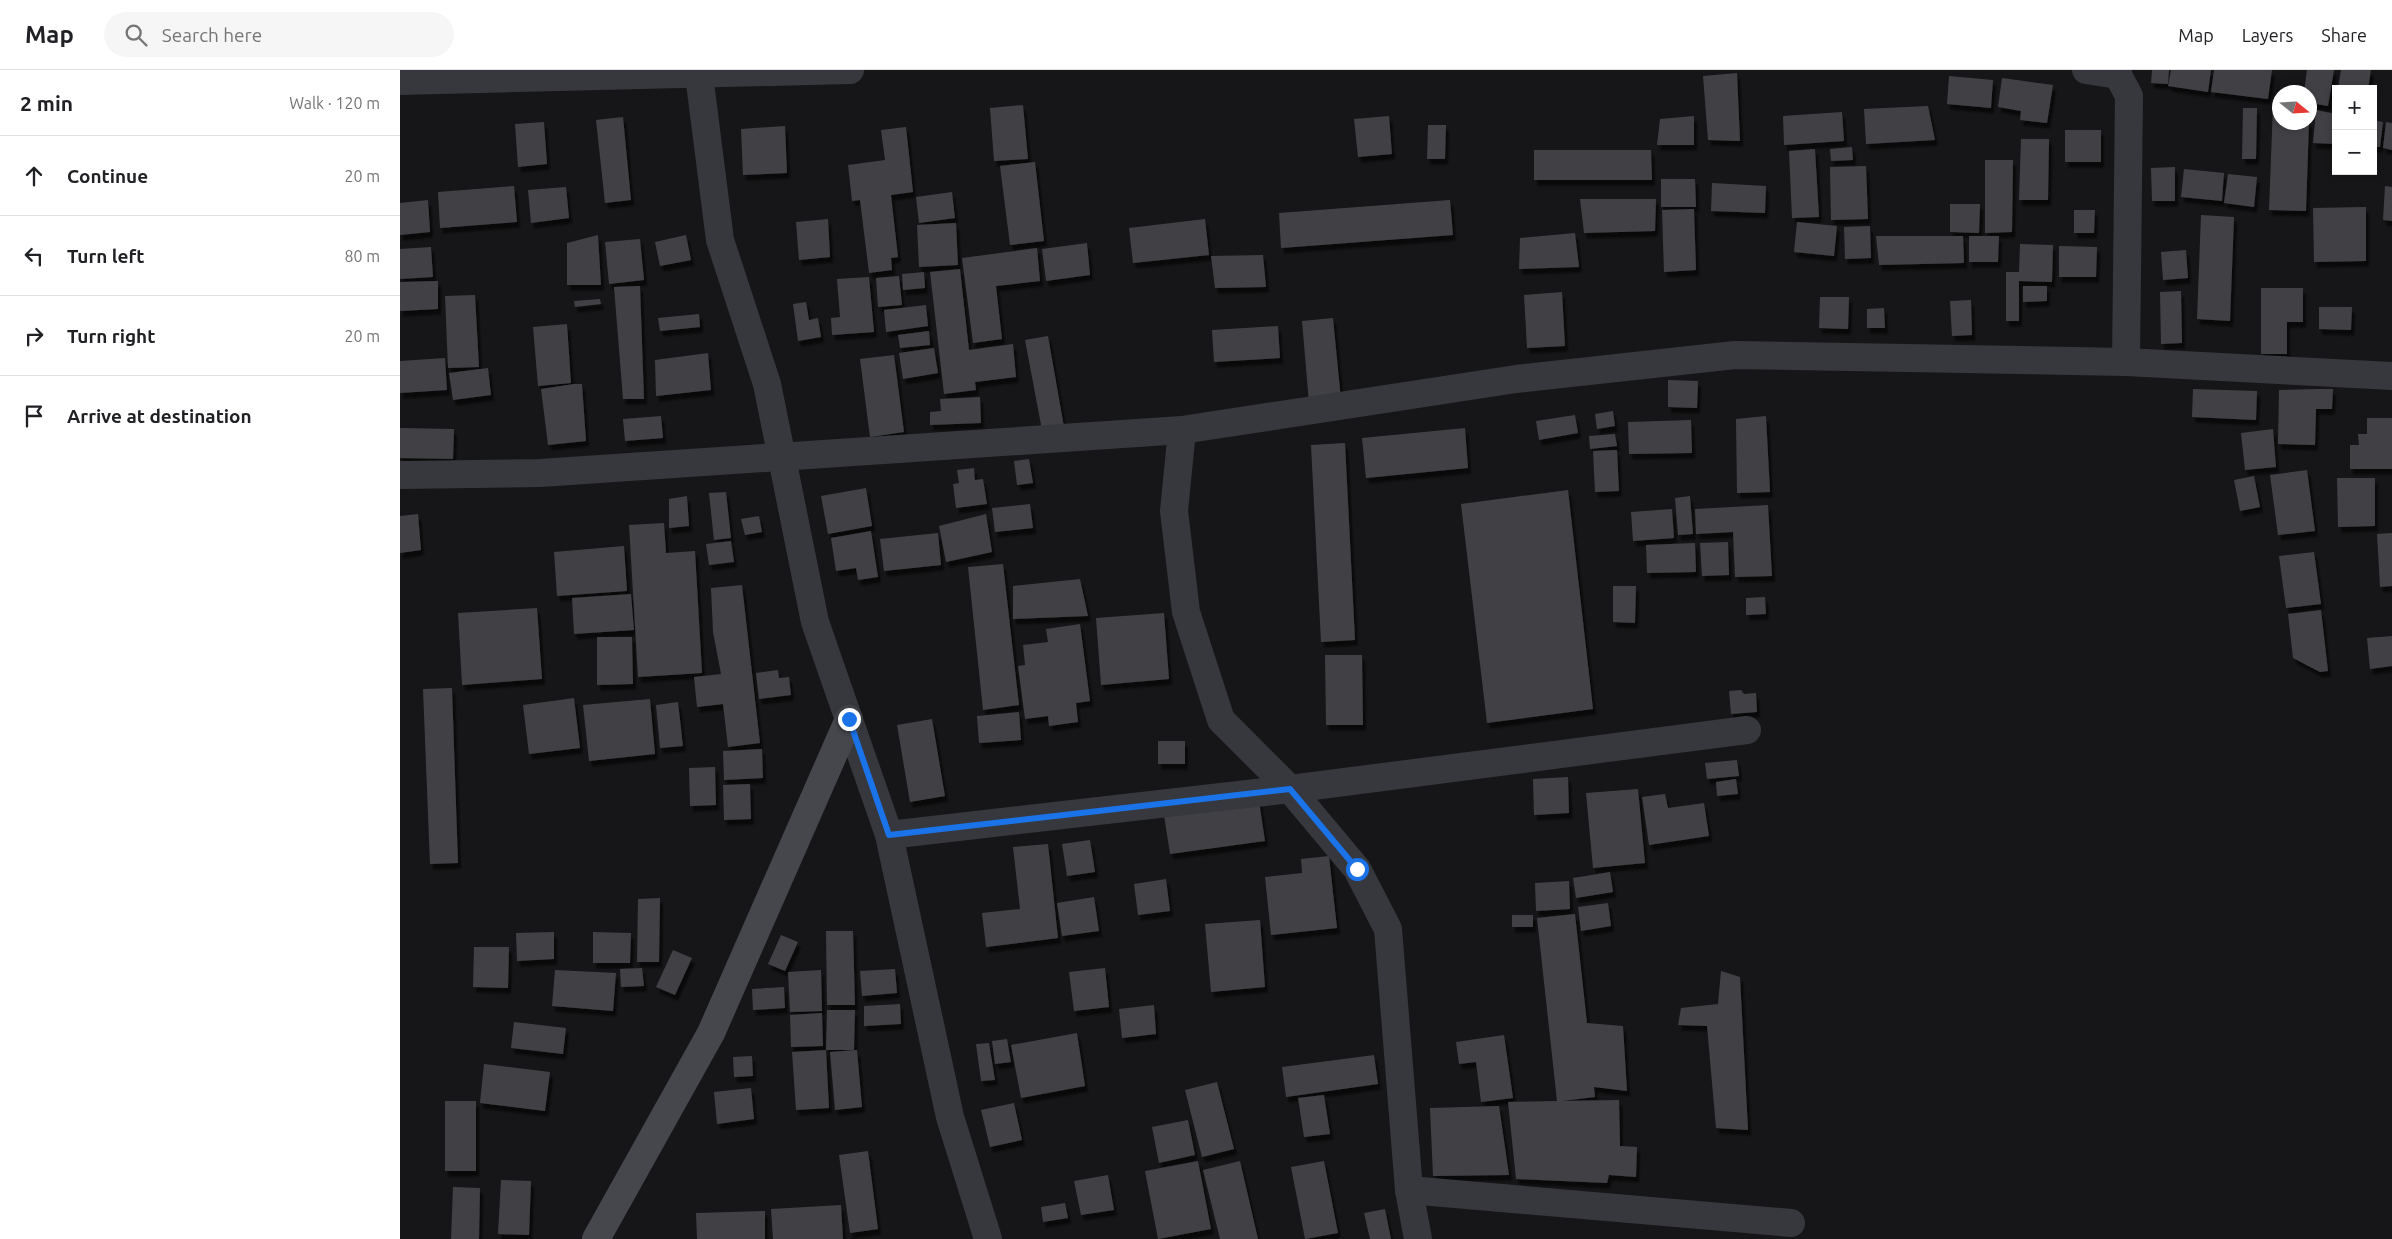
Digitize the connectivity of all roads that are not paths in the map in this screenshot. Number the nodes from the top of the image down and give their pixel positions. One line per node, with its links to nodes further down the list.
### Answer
1 (850, 70): 3 (street)
2 (2086, 70): 4 (street)
3 (698, 72): 5 (street); 9 (street)
4 (2118, 72): 6 (street)
5 (400, 82)
6 (2126, 362): 7 (street); 8 (street)
7 (2392, 376)
8 (1182, 430): 9 (street); 13 (street)
9 (781, 456): 10 (street); 11 (street)
10 (400, 475)
11 (849, 719): 14 (street); 17 (street)
12 (1747, 730): 13 (street)
13 (1290, 789): 14 (street); 15 (street)
14 (889, 835): 18 (street)
15 (1409, 1190): 16 (street); 19 (street)
16 (1790, 1223)
17 (596, 1239)
18 (988, 1239)
19 (1418, 1239)

